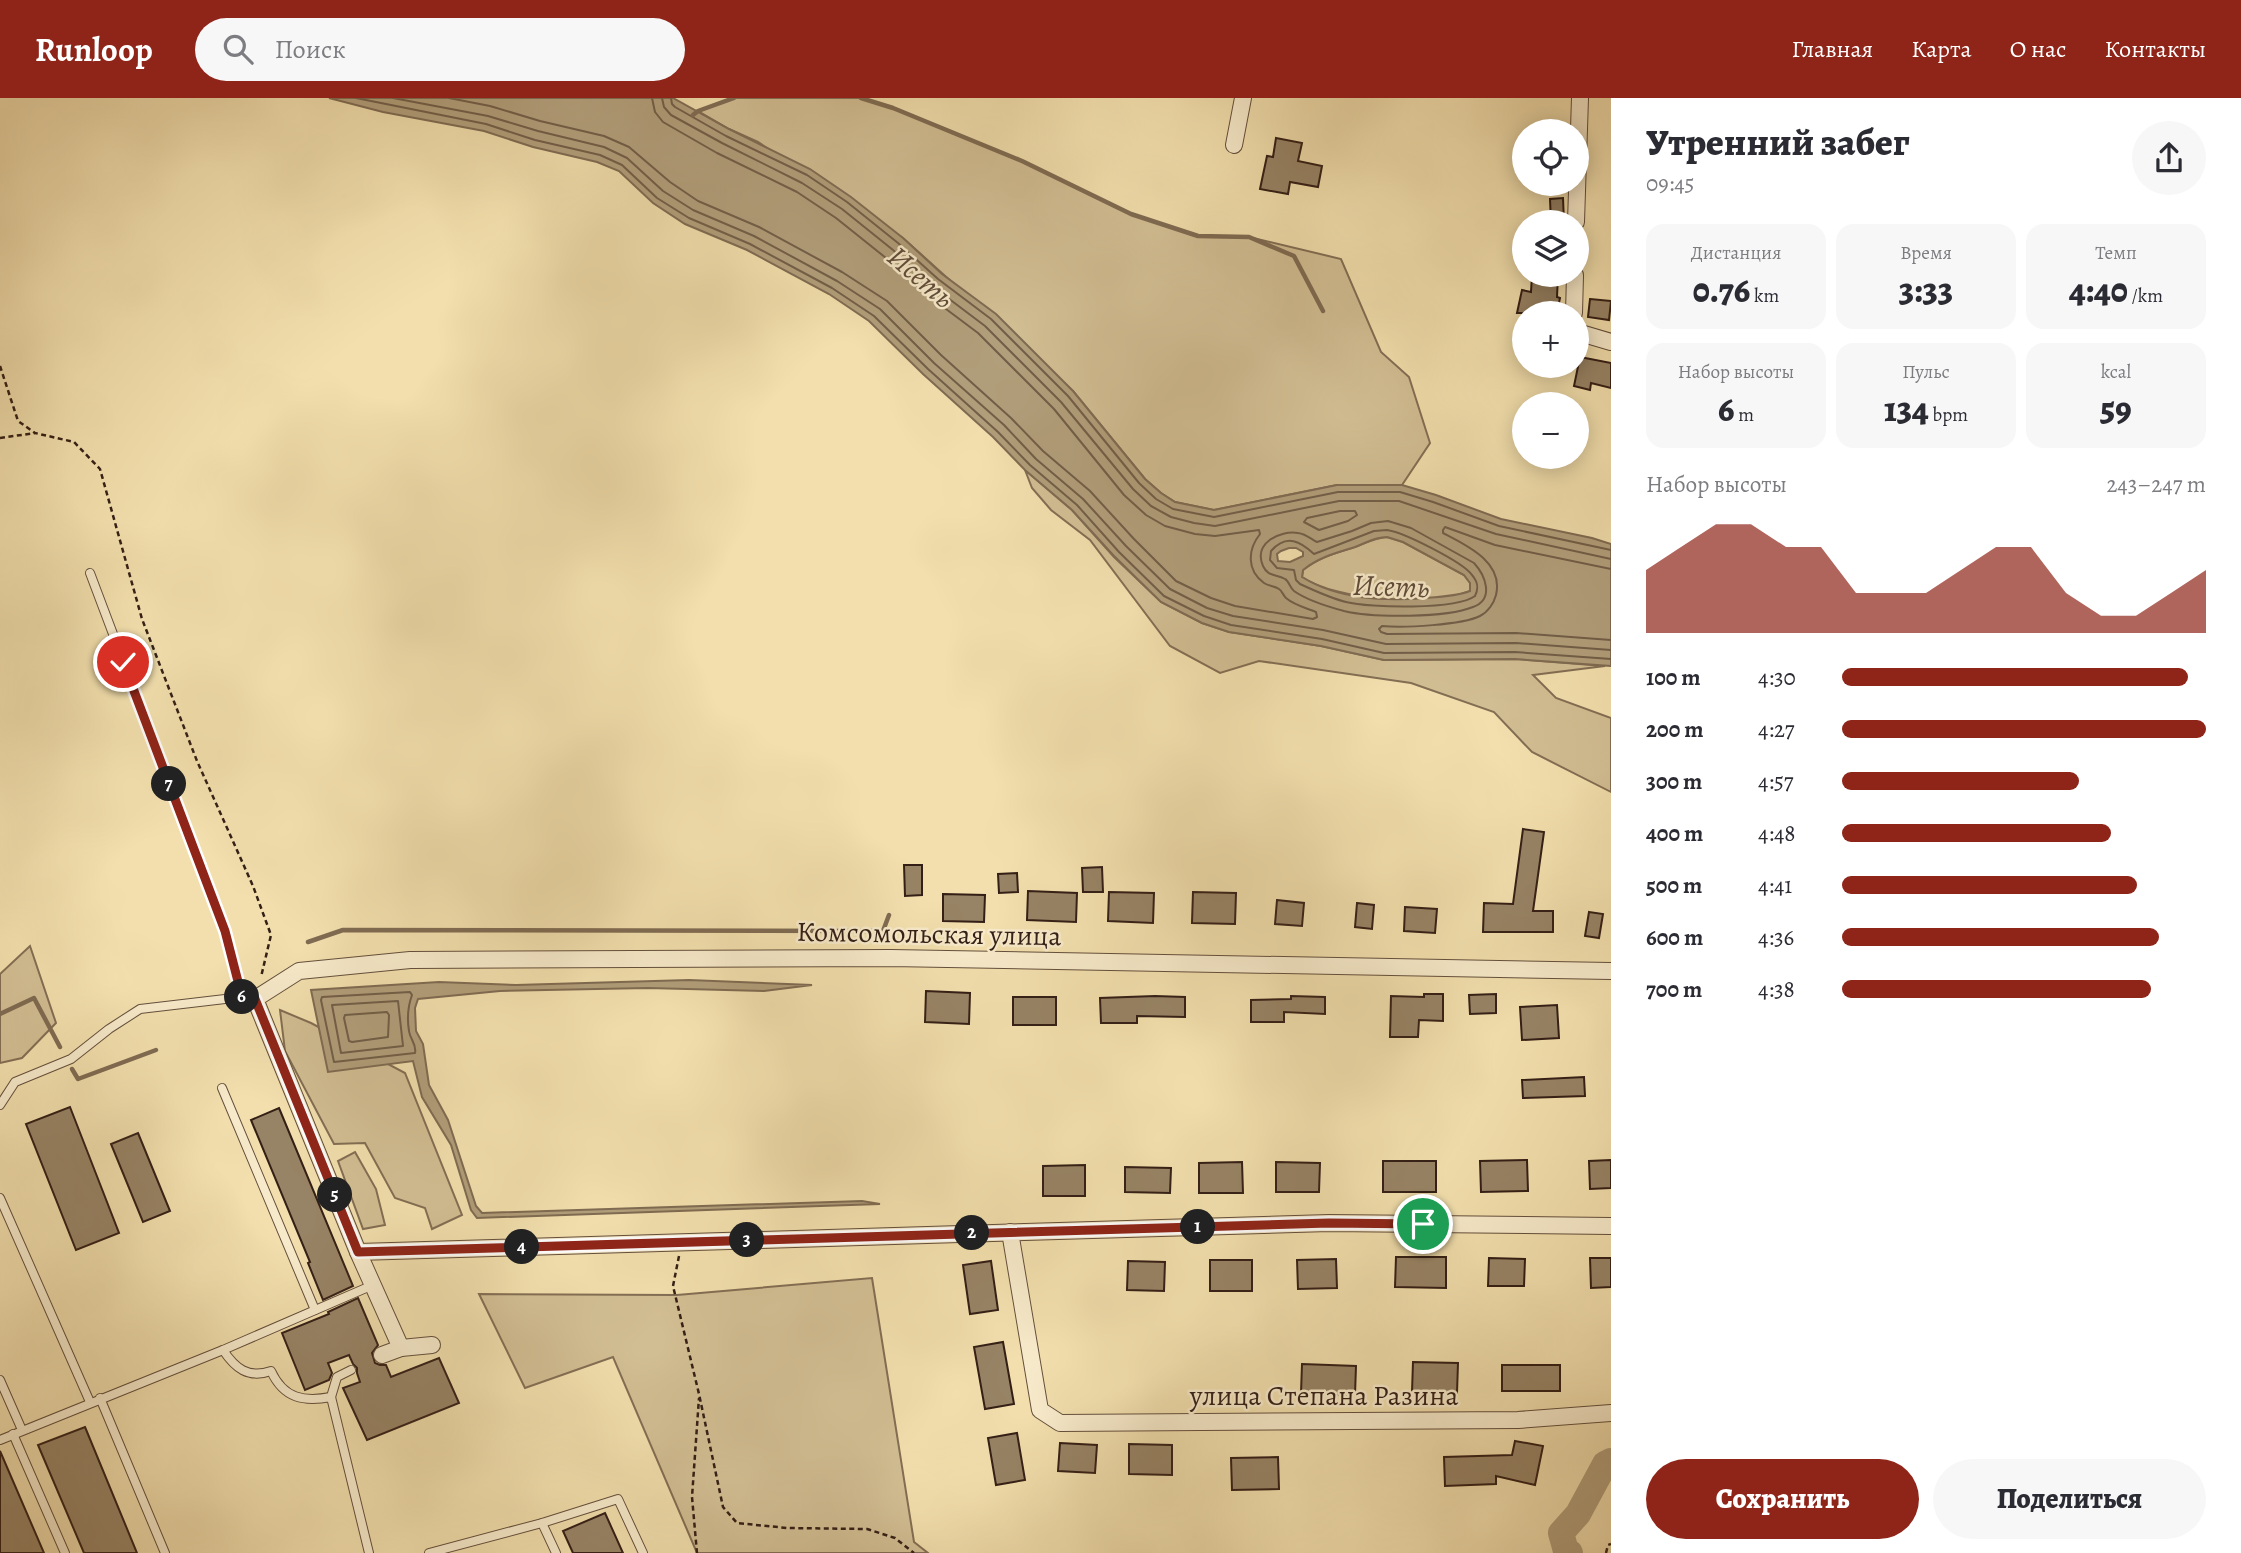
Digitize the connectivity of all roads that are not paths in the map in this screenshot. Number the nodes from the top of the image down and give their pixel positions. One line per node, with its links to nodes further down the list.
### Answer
1 (1243, 98): 3 (street)
2 (1580, 98): 4 (street)
3 (1234, 145)
4 (1576, 210)
5 (1589, 336): 6 (street)
6 (1611, 342)
7 (90, 573): 9 (lane)
8 (1611, 971): 9 (street, Комсомольская улица)
9 (249, 998): 11 (lane); 15 (street)
10 (222, 1088): 17 (lane)
11 (0, 1105)
12 (0, 1198): 26 (lane)
13 (1611, 1226): 14 (street)
14 (1010, 1232): 15 (street); 27 (street, улица Степана Разина)
15 (358, 1252): 16 (street)
16 (373, 1285): 17 (lane); 19 (street)
17 (315, 1310): 20 (lane)
18 (432, 1345): 19 (street)
19 (401, 1348): 21 (street)
20 (223, 1350): 24 (lane); 25 (lane)
21 (382, 1355)
22 (351, 1370): 24 (lane)
23 (0, 1380): 28 (lane)
24 (331, 1397): 34 (lane)
25 (100, 1398): 26 (lane); 33 (lane)
26 (90, 1402): 28 (lane)
27 (1611, 1413)
28 (17, 1432): 29 (lane); 32 (lane)
29 (0, 1440)
30 (542, 1523): 31 (lane); 36 (lane); 37 (lane)
31 (455, 1550): 35 (lane)
32 (65, 1553)
33 (166, 1553)
34 (369, 1553)
35 (429, 1553)
36 (556, 1553)
37 (643, 1553)

